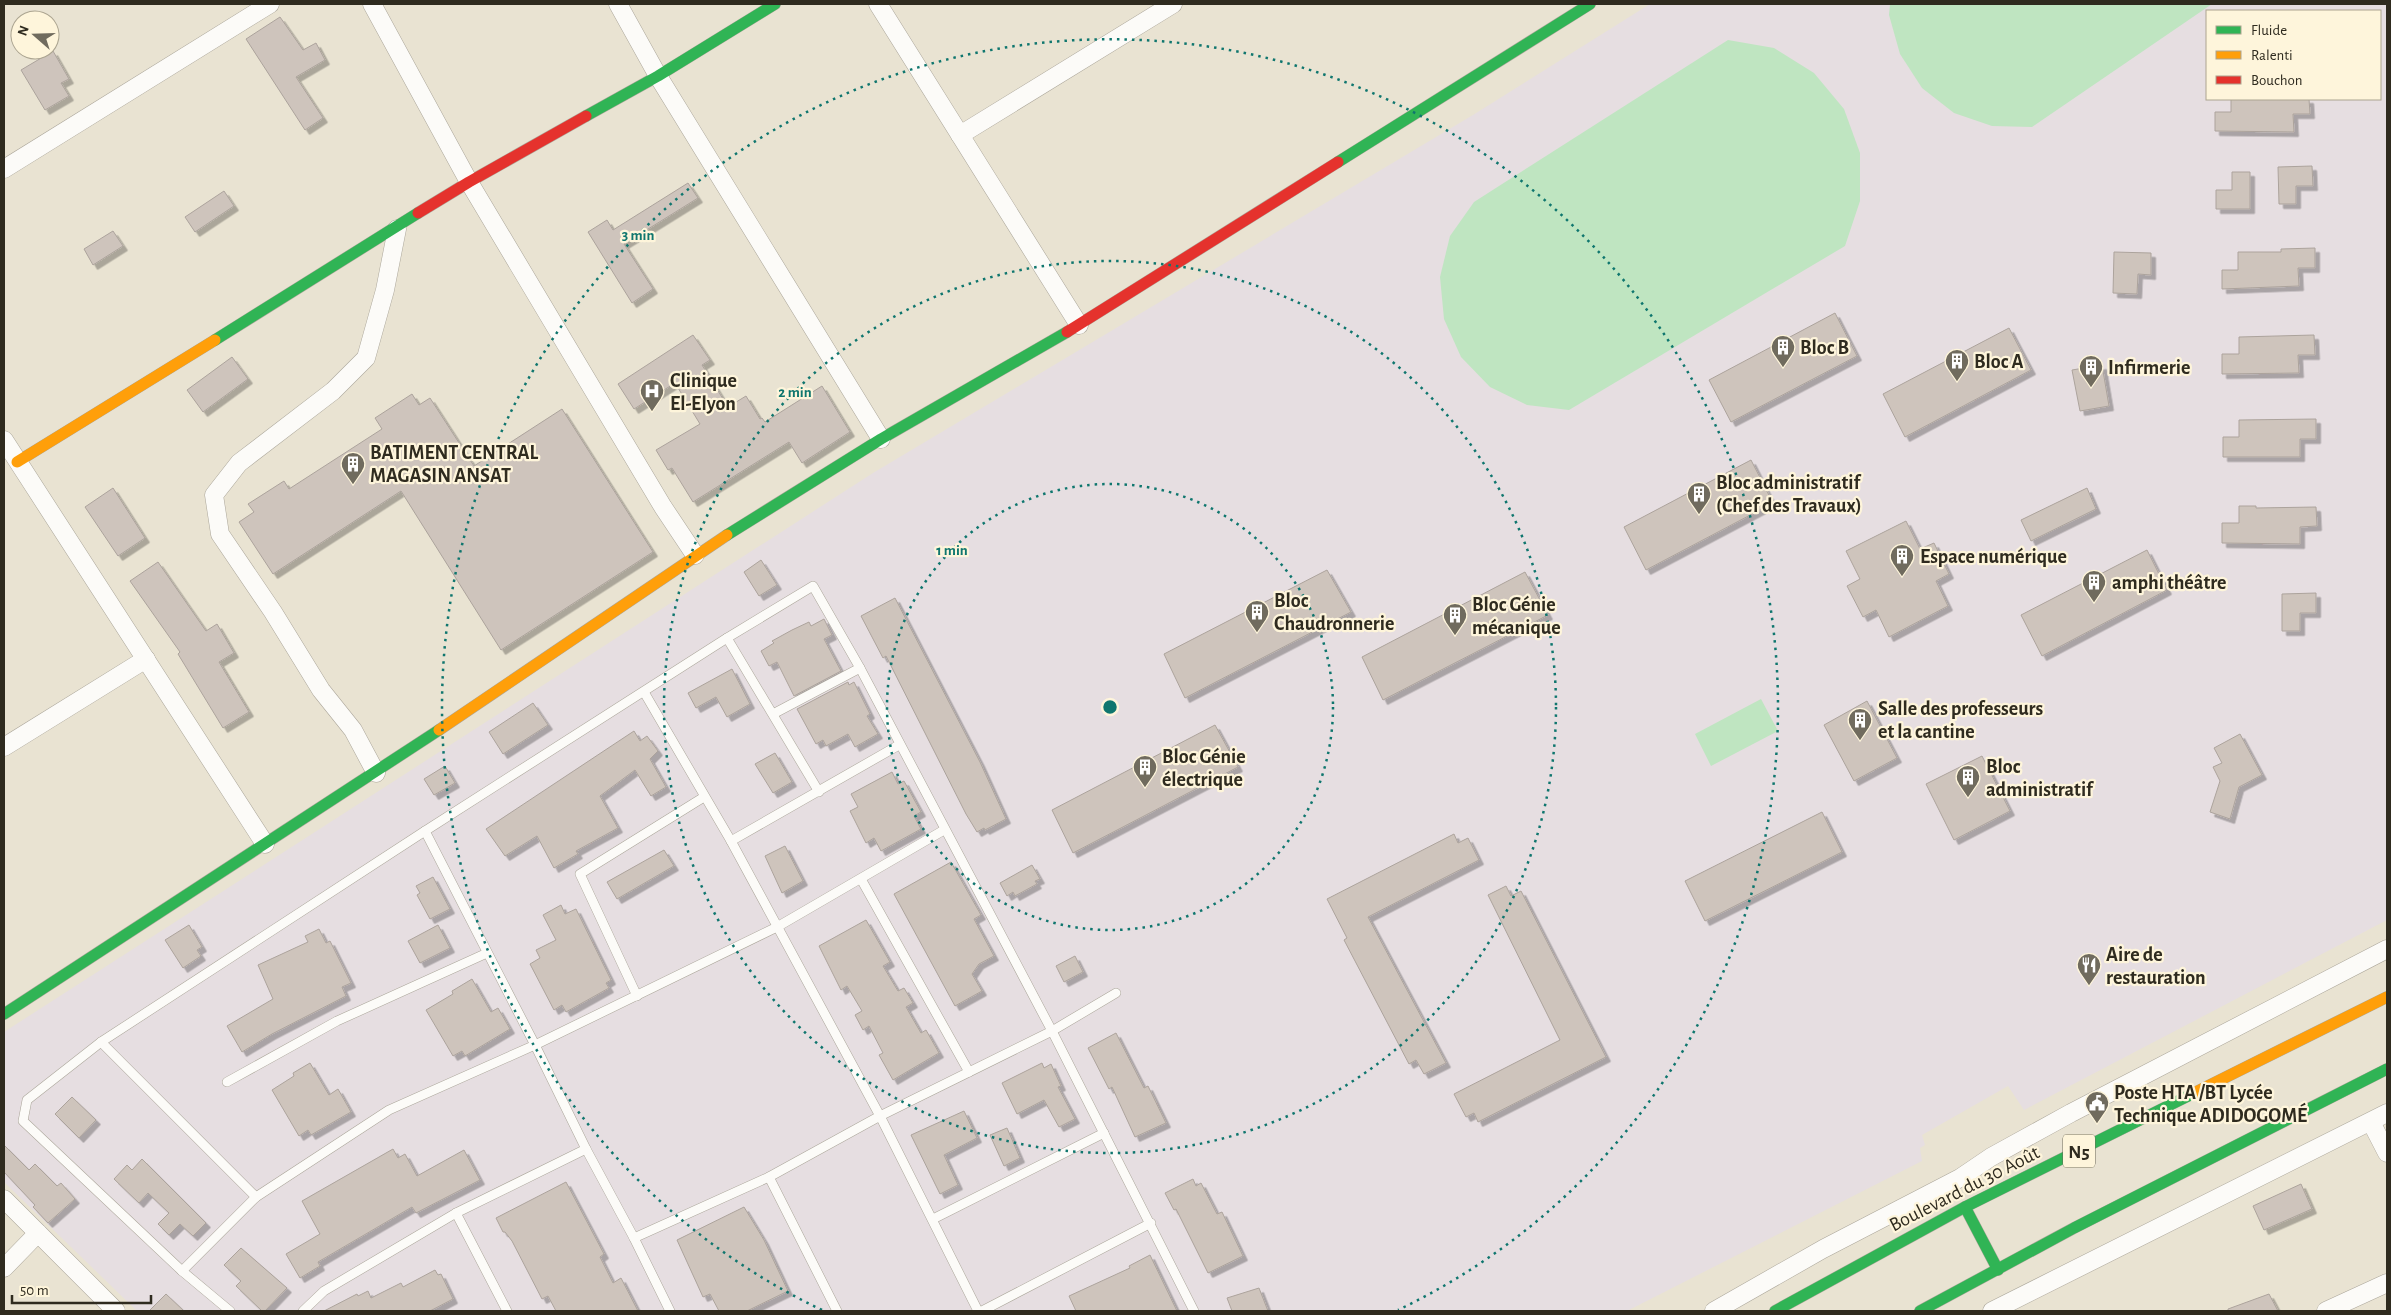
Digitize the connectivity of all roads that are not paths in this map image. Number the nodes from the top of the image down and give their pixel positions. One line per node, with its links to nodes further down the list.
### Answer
1 (270, 4): 10 (street)
2 (372, 4): 11 (street)
3 (618, 4): 8 (street)
4 (776, 4): 8 (main road)
5 (878, 4): 9 (street)
6 (1173, 4): 9 (street)
7 (1590, 4): 13 (main road)
8 (658, 76): 11 (main road); 14 (street)
9 (960, 135): 13 (street)
10 (4, 169)
11 (469, 182): 12 (main road); 17 (street)
12 (396, 229): 16 (main road); 25 (street)
13 (1079, 326): 14 (main road)
14 (881, 439): 17 (main road)
15 (4, 440): 16 (street)
16 (16, 462): 19 (street)
17 (695, 555): 25 (main road)
18 (727, 638): 20 (lane); 21 (lane); 22 (lane)
19 (146, 659): 24 (street); 31 (street)
20 (860, 668): 22 (lane); 23 (lane)
21 (644, 692): 27 (lane); 28 (lane)
22 (773, 714): 26 (lane)
23 (899, 745): 26 (lane); 29 (lane)
24 (4, 747)
25 (376, 773): 31 (main road)
26 (819, 792): 30 (lane)
27 (704, 798): 30 (lane); 37 (lane)
28 (425, 830): 35 (lane); 41 (lane)
29 (944, 830): 32 (lane); 40 (lane)
30 (731, 841): 33 (lane)
31 (265, 844): 39 (main road)
32 (861, 878): 33 (lane); 44 (lane)
33 (777, 927): 37 (lane); 47 (lane)
34 (2387, 949): 74 (street)
35 (487, 952): 42 (lane); 45 (lane)
36 (1116, 993): 40 (lane)
37 (638, 996): 42 (lane)
38 (2387, 998): 55 (main road, Boulevard du 30 Août / N5)
39 (4, 1014)
40 (1052, 1031): 44 (lane); 49 (lane)
41 (101, 1042): 53 (lane); 63 (lane)
42 (535, 1045): 50 (lane); 53 (lane)
43 (2387, 1069): 62 (main road)
44 (969, 1072): 47 (lane)
45 (227, 1082)
46 (2387, 1114): 48 (street)
47 (880, 1116): 52 (lane); 57 (lane)
48 (2371, 1122): 51 (street); 77 (street)
49 (1104, 1133): 57 (lane); 58 (lane)
50 (586, 1150): 56 (lane); 60 (lane)
51 (2387, 1153)
52 (770, 1177): 60 (lane); 70 (lane)
53 (256, 1197): 63 (lane)
54 (4, 1200): 59 (street)
55 (1965, 1207): 62 (main road); 75 (main road, Boulevard du 30 Août / N5)
56 (456, 1213): 67 (lane); 68 (lane)
57 (933, 1219): 71 (lane)
58 (1151, 1223): 72 (lane); 73 (lane)
59 (38, 1233): 61 (street); 65 (street)
60 (634, 1238): 69 (lane)
61 (4, 1268)
62 (1998, 1270): 76 (main road)
63 (182, 1271): 66 (lane)
64 (2387, 1283): 78 (street)
65 (116, 1311)
66 (230, 1311)
67 (302, 1311)
68 (508, 1311)
69 (670, 1311)
70 (837, 1311)
71 (978, 1311)
72 (982, 1311)
73 (1194, 1311)
74 (1714, 1311)
75 (1775, 1311)
76 (1920, 1311)
77 (1992, 1311)
78 (2326, 1311)

